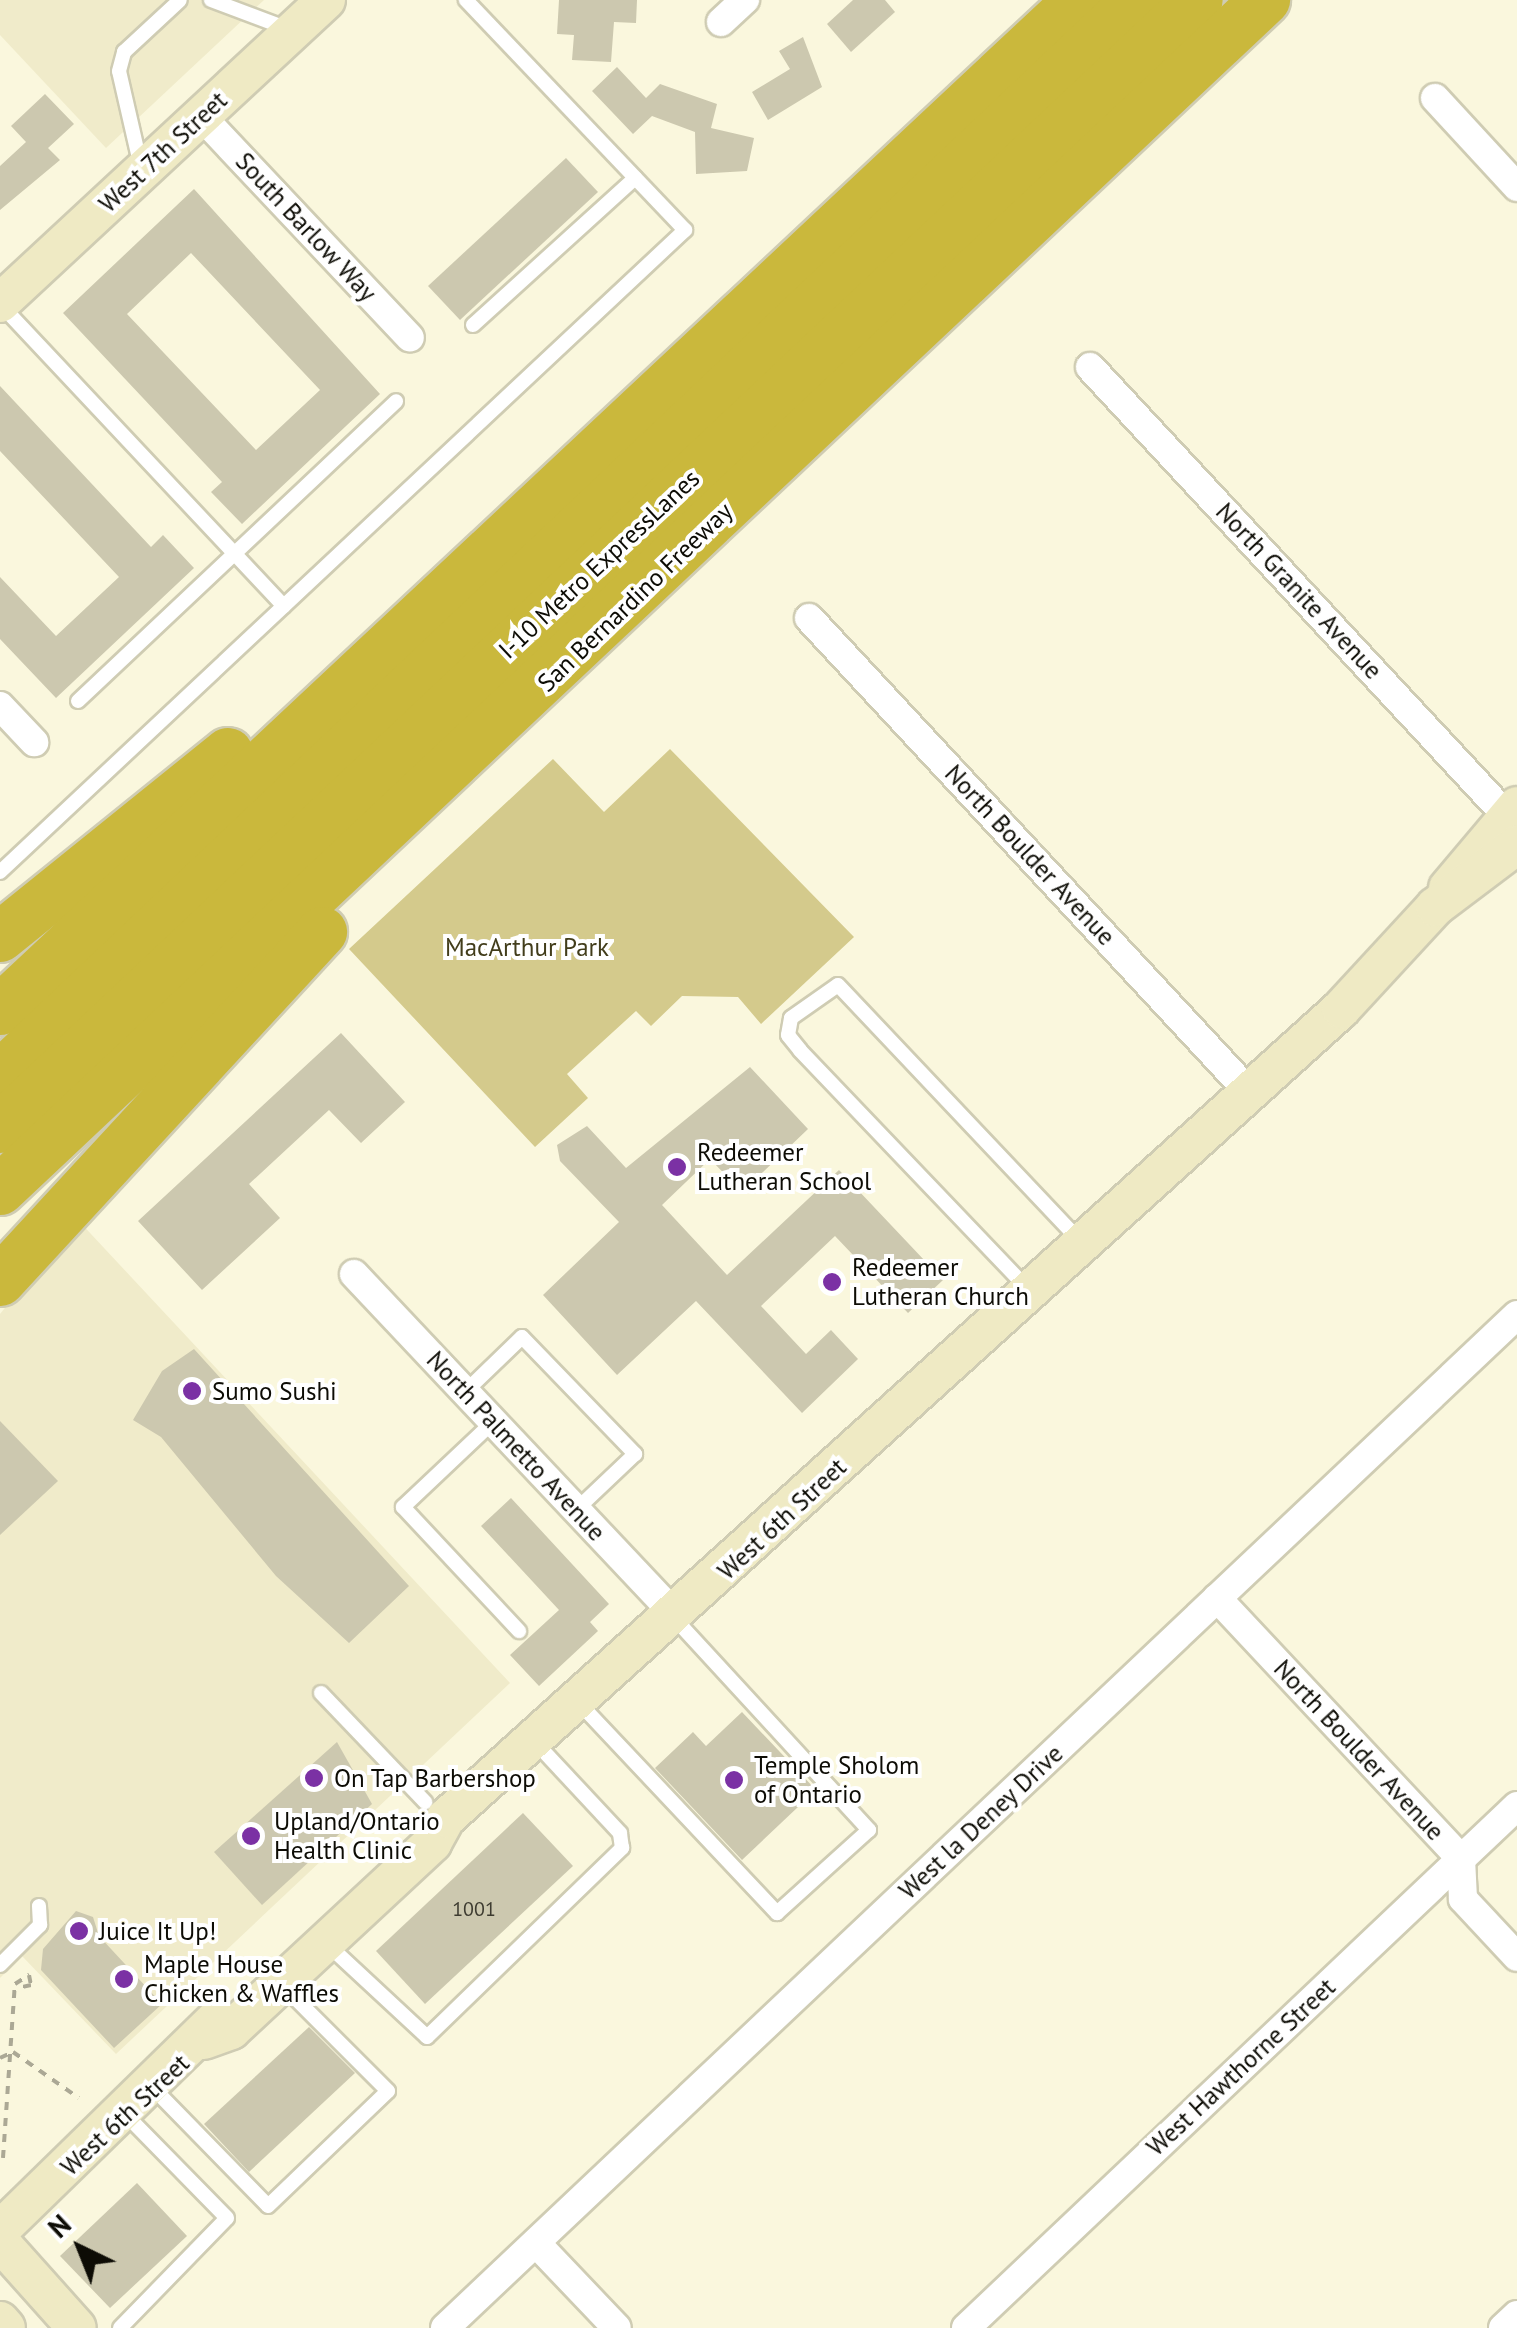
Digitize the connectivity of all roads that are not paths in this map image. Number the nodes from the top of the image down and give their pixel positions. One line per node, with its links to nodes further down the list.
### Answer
1 (180, 0): 14 (lane)
2 (211, 0): 11 (lane)
3 (326, 0): 11 (street, West 7th Street)
4 (466, 0): 15 (lane)
5 (745, 0): 10 (street)
6 (1079, 0): 22 (highway)
7 (1136, 0): 30 (highway, I-10 Metro ExpressLanes)
8 (1198, 0): 33 (highway, I-10 Metro ExpressLanes)
9 (1265, 0): 26 (highway, San Bernardino Freeway)
10 (722, 22)
11 (293, 31): 13 (street, West 7th Street)
12 (1435, 98): 16 (street)
13 (202, 117): 14 (street, West 7th Street); 19 (street, South Barlow Way)
14 (142, 172): 17 (street, West 7th Street)
15 (635, 178): 18 (lane); 24 (lane)
16 (1517, 188)
17 (0, 304): 23 (lane)
18 (473, 325)
19 (410, 338)
20 (1090, 367): 31 (street, North Granite Avenue)
21 (396, 401): 23 (lane)
22 (617, 435): 34 (highway); 35 (highway)
23 (235, 554): 24 (lane); 27 (lane)
24 (284, 606): 32 (lane)
25 (809, 618): 38 (street, North Boulder Avenue)
26 (558, 671): 41 (highway, San Bernardino Freeway); 44 (highway)
27 (78, 701)
28 (0, 706): 29 (street)
29 (34, 742)
30 (305, 783): 35 (highway); 37 (highway, I-10 Metro ExpressLanes)
31 (1514, 822): 38 (street, West 6th Street)
32 (0, 872)
33 (254, 889): 39 (highway, I-10 Metro ExpressLanes); 40 (highway)
34 (0, 936)
35 (59, 954): 36 (highway)
36 (0, 1010)
37 (0, 1076)
38 (1242, 1084): 42 (street, West 6th Street)
39 (0, 1128)
40 (0, 1162)
41 (0, 1190)
42 (1080, 1240): 45 (street, West 6th Street); 45 (lane)
43 (354, 1274): 47 (street, North Palmetto Avenue)
44 (0, 1281)
45 (1028, 1289): 51 (street, West 6th Street)
46 (1517, 1315): 50 (street, West la Deney Drive)
47 (465, 1392): 48 (street, North Palmetto Avenue); 49 (lane)
48 (493, 1422): 49 (street, North Palmetto Avenue); 52 (lane)
49 (576, 1510): 51 (street, North Palmetto Avenue)
50 (1217, 1598): 58 (street, North Boulder Avenue); 69 (street, West la Deney Drive)
51 (676, 1618): 54 (street, West 6th Street); 54 (lane)
52 (519, 1631)
53 (321, 1693): 57 (lane)
54 (581, 1705): 55 (street, West 6th Street)
55 (536, 1743): 57 (street, West 6th Street); 60 (lane)
56 (1517, 1806): 58 (street, West Hawthorne Street)
57 (436, 1810): 60 (street, West 6th Street); 64 (street, West 6th Street)
58 (1461, 1859): 61 (street, North Boulder Avenue); 77 (street, West Hawthorne Street)
59 (39, 1906): 62 (lane)
60 (325, 1942): 63 (street, West 6th Street)
61 (1517, 1957)
62 (0, 1966)
63 (280, 1984): 64 (street, West 6th Street); 65 (lane)
64 (204, 2040): 65 (street, West 6th Street)
65 (154, 2089): 66 (street, West 6th Street)
66 (126, 2116): 67 (street, West 6th Street); 74 (lane)
67 (0, 2230)
68 (0, 2242): 73 (street)
69 (536, 2243): 75 (street, West la Deney Drive); 76 (street)
70 (1517, 2315): 78 (street)
71 (0, 2321): 72 (street)
72 (6, 2328)
73 (77, 2328)
74 (120, 2328)
75 (445, 2328)
76 (617, 2328)
77 (966, 2328)
78 (1504, 2328)

